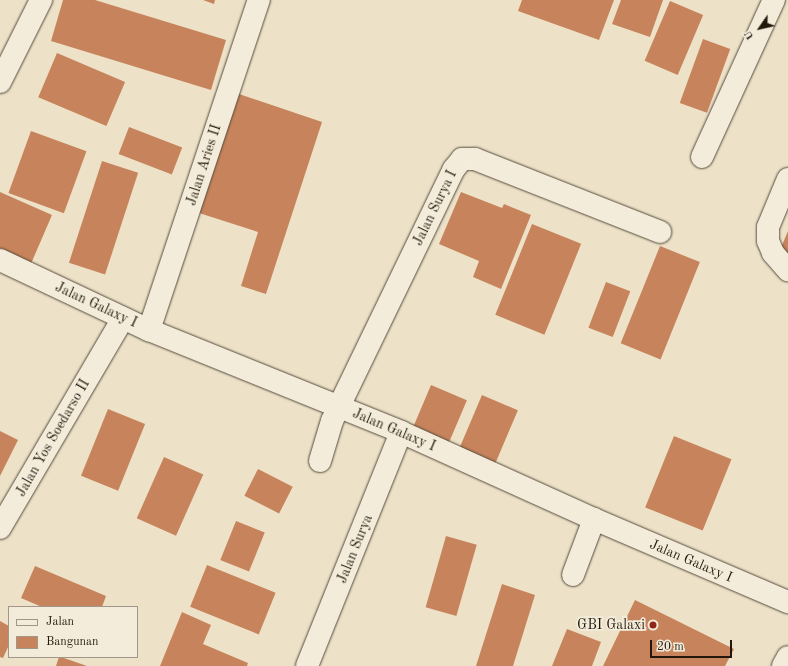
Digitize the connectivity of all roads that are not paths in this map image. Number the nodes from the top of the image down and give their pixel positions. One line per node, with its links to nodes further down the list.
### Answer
1 (41, 0): 4 (street)
2 (259, 0): 11 (street, Jalan Aries II)
3 (774, 0): 5 (street)
4 (0, 82)
5 (702, 158)
6 (788, 179): 9 (street)
7 (660, 232): 12 (street, Jalan Surya I)
8 (0, 260): 10 (street, Jalan Galaxy I)
9 (788, 270)
10 (120, 323): 11 (street, Jalan Galaxy I); 15 (street, Jalan Yos Soedarso II)
11 (149, 330): 12 (street, Jalan Galaxy I)
12 (333, 422): 13 (street, Jalan Galaxy I); 14 (street)
13 (396, 446): 16 (street, Jalan Galaxy I); 20 (street, Jalan Surya)
14 (320, 461)
15 (3, 515)
16 (588, 534): 17 (street); 18 (street, Jalan Galaxy I)
17 (573, 575)
18 (788, 602)
19 (788, 657): 21 (street)
20 (307, 666)
21 (783, 666)

